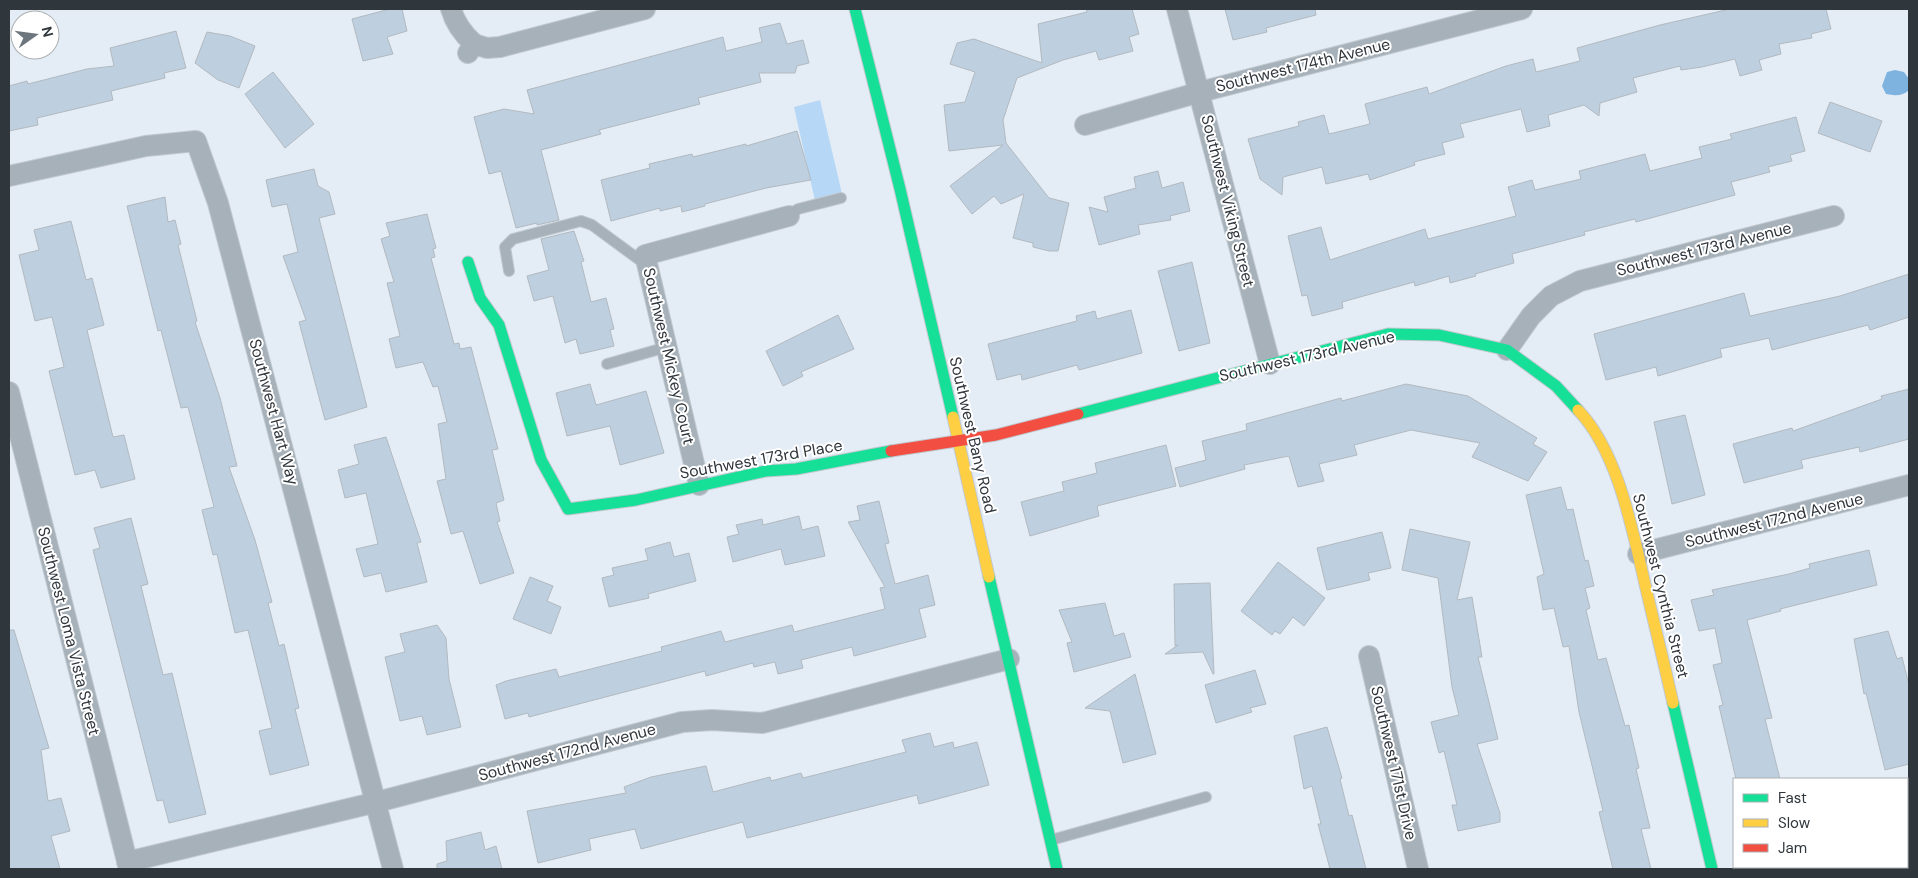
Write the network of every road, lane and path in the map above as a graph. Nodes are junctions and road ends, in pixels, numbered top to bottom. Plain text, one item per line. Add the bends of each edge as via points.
1 (452, 9) edge
2 (645, 9) edge
3 (855, 9) edge
4 (1177, 9) edge
5 (1522, 9) edge
6 (1200, 92) junction
7 (1085, 125) dead end
8 (9, 176) edge
9 (840, 198) dead end
10 (789, 216) joint
11 (1834, 216) dead end
12 (468, 262) dead end
13 (647, 266) junction
14 (509, 271) dead end
15 (667, 347) junction
16 (1507, 350) junction
17 (607, 364) dead end
18 (1270, 364) junction
19 (9, 392) edge
20 (959, 441) junction
21 (699, 485) junction
22 (1909, 485) edge
23 (1638, 554) junction
24 (1369, 656) dead end
25 (1009, 659) junction
26 (1206, 797) dead end
27 (377, 802) junction
28 (1050, 840) junction
29 (128, 866) edge
30 (393, 869) edge
31 (1057, 869) edge
32 (1418, 869) edge
33 (1712, 869) edge

1 - 2 street via 453,18 471,49 500,47
3 - 20 street, Southwest Bany Road
4 - 6 street, Southwest Viking Street
5 - 6 street, Southwest 174th Avenue
6 - 7 street, Southwest 174th Avenue
6 - 18 street, Southwest Viking Street
8 - 27 street, Southwest Hart Way via 146,146 196,141 218,203
9 - 10 lane via 798,209
10 - 13 street, Southwest Mickey Court via 645,255
11 - 16 street, Southwest 173rd Avenue via 1580,281 1551,296 1531,316
12 - 21 street, Southwest 173rd Place via 480,298 499,325 541,460 568,509 636,500
13 - 14 lane via 592,225 580,221 512,239 505,247
13 - 15 street, Southwest Mickey Court
15 - 17 lane
15 - 21 street, Southwest Mickey Court
16 - 18 street, Southwest 173rd Avenue via 1439,335 1388,334
16 - 23 street, Southwest Cynthia Street via 1556,386 1581,413 1607,452
18 - 20 street, Southwest 173rd Avenue via 996,435
19 - 29 street, Southwest Loma Vista Street
20 - 21 street, Southwest 173rd Place via 796,469 766,471
20 - 25 street, Southwest Bany Road
22 - 23 street, Southwest 172nd Avenue
23 - 33 street, Southwest Cynthia Street
24 - 32 street, Southwest 171st Drive
25 - 27 street, Southwest 172nd Avenue via 762,723 682,722
25 - 28 street, Southwest Bany Road
26 - 28 lane
27 - 29 street, Southwest 172nd Avenue
27 - 30 street, Southwest Hart Way
28 - 31 street, Southwest Bany Road

